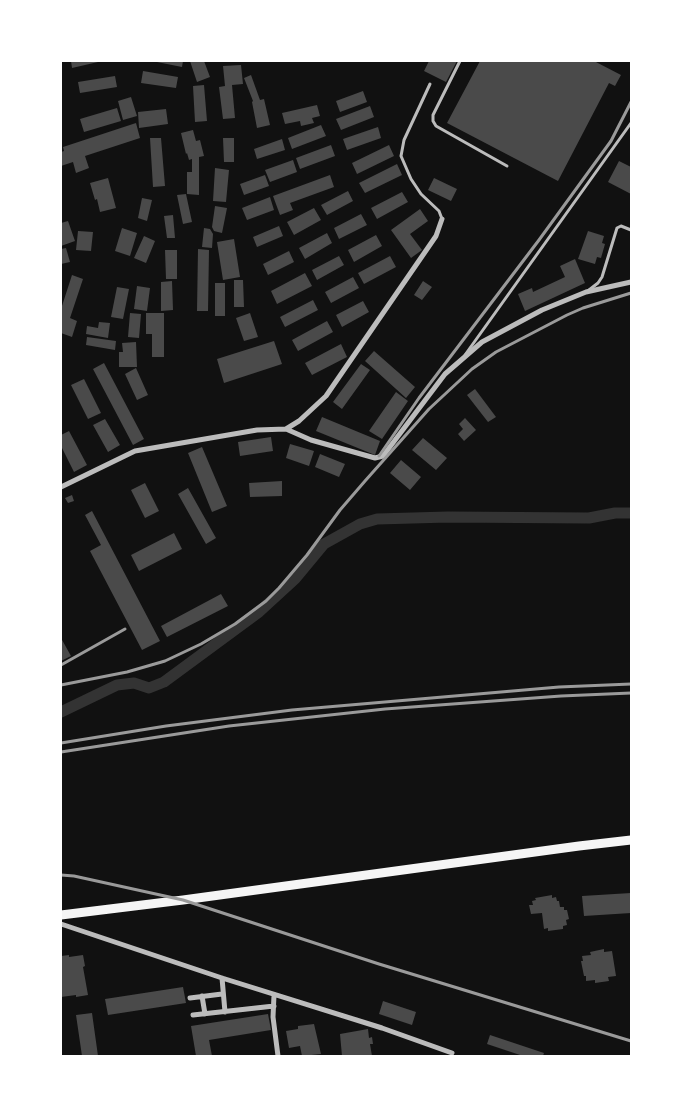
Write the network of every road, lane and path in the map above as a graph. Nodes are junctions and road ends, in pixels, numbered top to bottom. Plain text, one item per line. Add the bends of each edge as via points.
1 (460, 61) edge
2 (430, 84) dead end
3 (631, 123) edge
4 (507, 166) dead end
5 (442, 219) joint
6 (631, 230) edge
7 (631, 282) edge
8 (586, 292) junction
9 (461, 359) junction
10 (286, 429) junction
11 (61, 487) edge
12 (631, 840) edge
13 (61, 915) edge
14 (61, 924) edge
15 (222, 978) junction
16 (222, 994) junction
17 (274, 995) junction
18 (202, 996) junction
19 (190, 998) dead end
20 (274, 1006) junction
21 (225, 1012) junction
22 (205, 1014) junction
23 (193, 1015) dead end
24 (452, 1053) dead end
25 (278, 1056) edge

1 - 4 lane via 433,121 436,126
2 - 5 lane via 404,140 401,156 411,179 421,194 440,211
3 - 9 lane
5 - 10 street via 436,236 326,396
6 - 8 lane via 621,226 617,228 602,277
7 - 8 street
8 - 9 street via 542,310 482,342
9 - 10 street via 444,374 383,456 375,458 311,440
10 - 11 street via 257,430 135,451
12 - 13 main road
14 - 15 street
15 - 16 street
15 - 17 street
16 - 18 street
16 - 21 street
17 - 20 street
17 - 24 street
18 - 19 street
18 - 22 street
20 - 21 street
20 - 25 street
21 - 22 street
22 - 23 street

